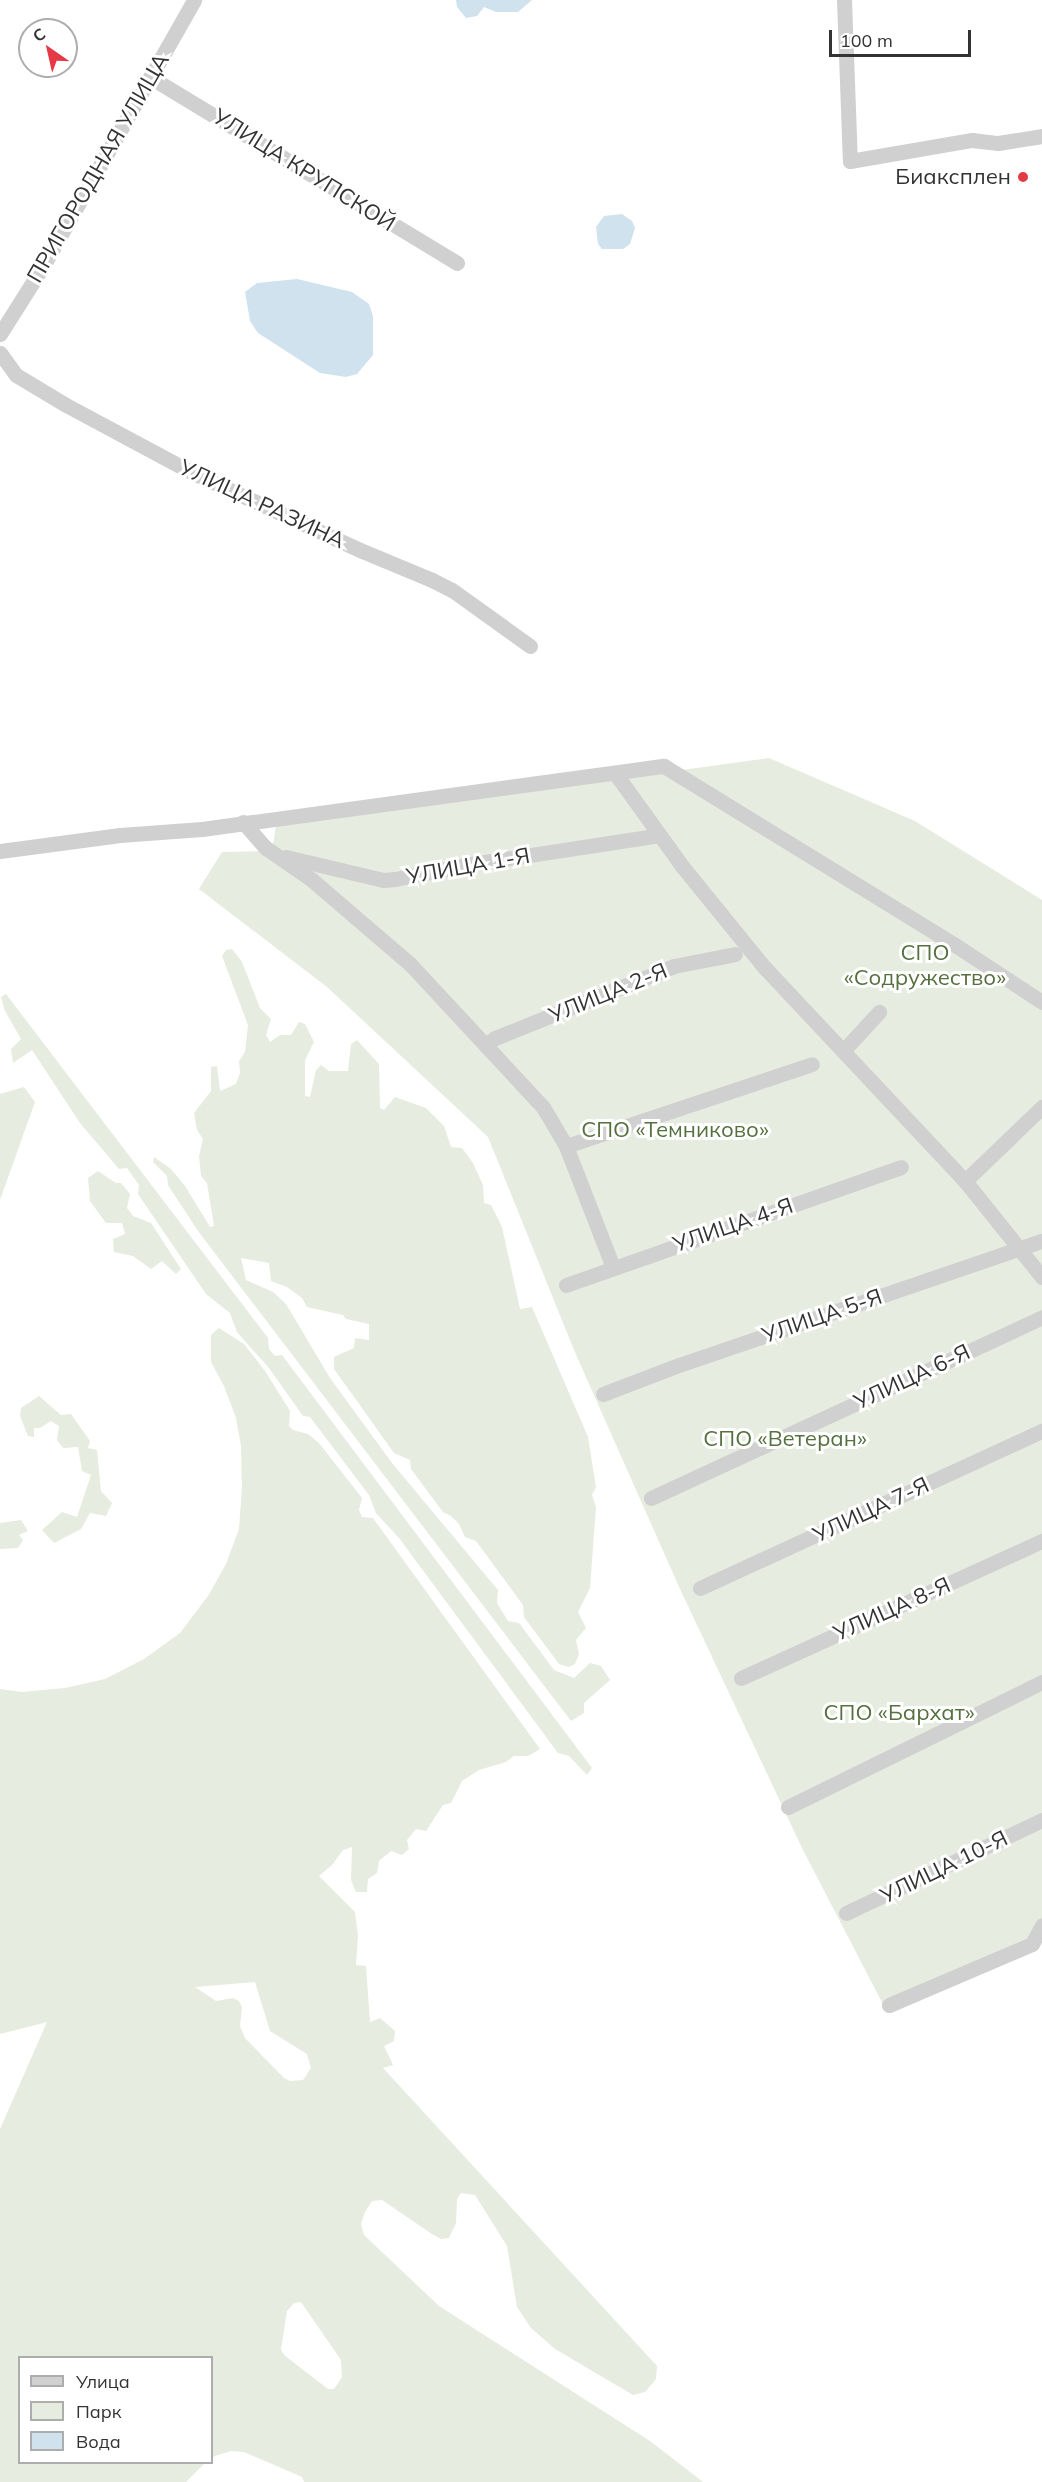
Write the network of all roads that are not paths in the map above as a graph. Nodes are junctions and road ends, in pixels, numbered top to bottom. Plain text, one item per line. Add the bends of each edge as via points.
1 (194, 0) edge
2 (844, 0) edge
3 (150, 77) junction
4 (1042, 136) edge
5 (458, 263) dead end
6 (0, 334) edge
7 (0, 353) edge
8 (531, 646) dead end
9 (615, 773) junction
10 (243, 822) junction
11 (660, 836) junction
12 (0, 851) edge
13 (277, 855) junction
14 (735, 954) dead end
15 (1042, 1002) edge
16 (879, 1012) dead end
17 (485, 1045) junction
18 (844, 1050) junction
19 (812, 1064) dead end
20 (1042, 1107) edge
21 (566, 1146) junction
22 (901, 1167) dead end
23 (965, 1181) junction
24 (1042, 1241) edge
25 (1020, 1250) junction
26 (613, 1267) junction
27 (1042, 1277) edge
28 (566, 1285) dead end
29 (1042, 1317) edge
30 (603, 1394) dead end
31 (1042, 1431) edge
32 (651, 1498) dead end
33 (1042, 1541) edge
34 (700, 1588) dead end
35 (741, 1677) dead end
36 (1042, 1682) edge
37 (788, 1807) dead end
38 (1042, 1820) edge
39 (846, 1913) dead end
40 (1042, 1925) edge
41 (890, 2005) dead end

1 - 3 street, ПРИГОРОДНАЯ УЛИЦА
2 - 4 street via 850,161 972,140 998,143
3 - 5 street, УЛИЦА КРУПСКОЙ
3 - 6 street, ПРИГОРОДНАЯ УЛИЦА
7 - 8 street, УЛИЦА РАЗИНА via 16,375 66,405 189,471 432,580
9 - 10 street
9 - 11 street
9 - 15 street via 664,766
10 - 12 street
10 - 13 street
11 - 13 street, УЛИЦА 1-Я via 383,880
11 - 18 street via 765,968
13 - 17 street via 410,964
14 - 17 street, УЛИЦА 2-Я via 674,966
16 - 18 street
17 - 21 street via 543,1107
18 - 23 street
19 - 21 street
20 - 23 street
21 - 26 street
22 - 26 street, УЛИЦА 4-Я
23 - 25 street
24 - 25 street, УЛИЦА 5-Я
25 - 27 street
25 - 30 street, УЛИЦА 5-Я
26 - 28 street, УЛИЦА 4-Я
29 - 32 street, УЛИЦА 6-Я
31 - 34 street, УЛИЦА 7-Я
33 - 35 street, УЛИЦА 8-Я
36 - 37 street
38 - 39 street, УЛИЦА 10-Я
40 - 41 street via 1032,1944

